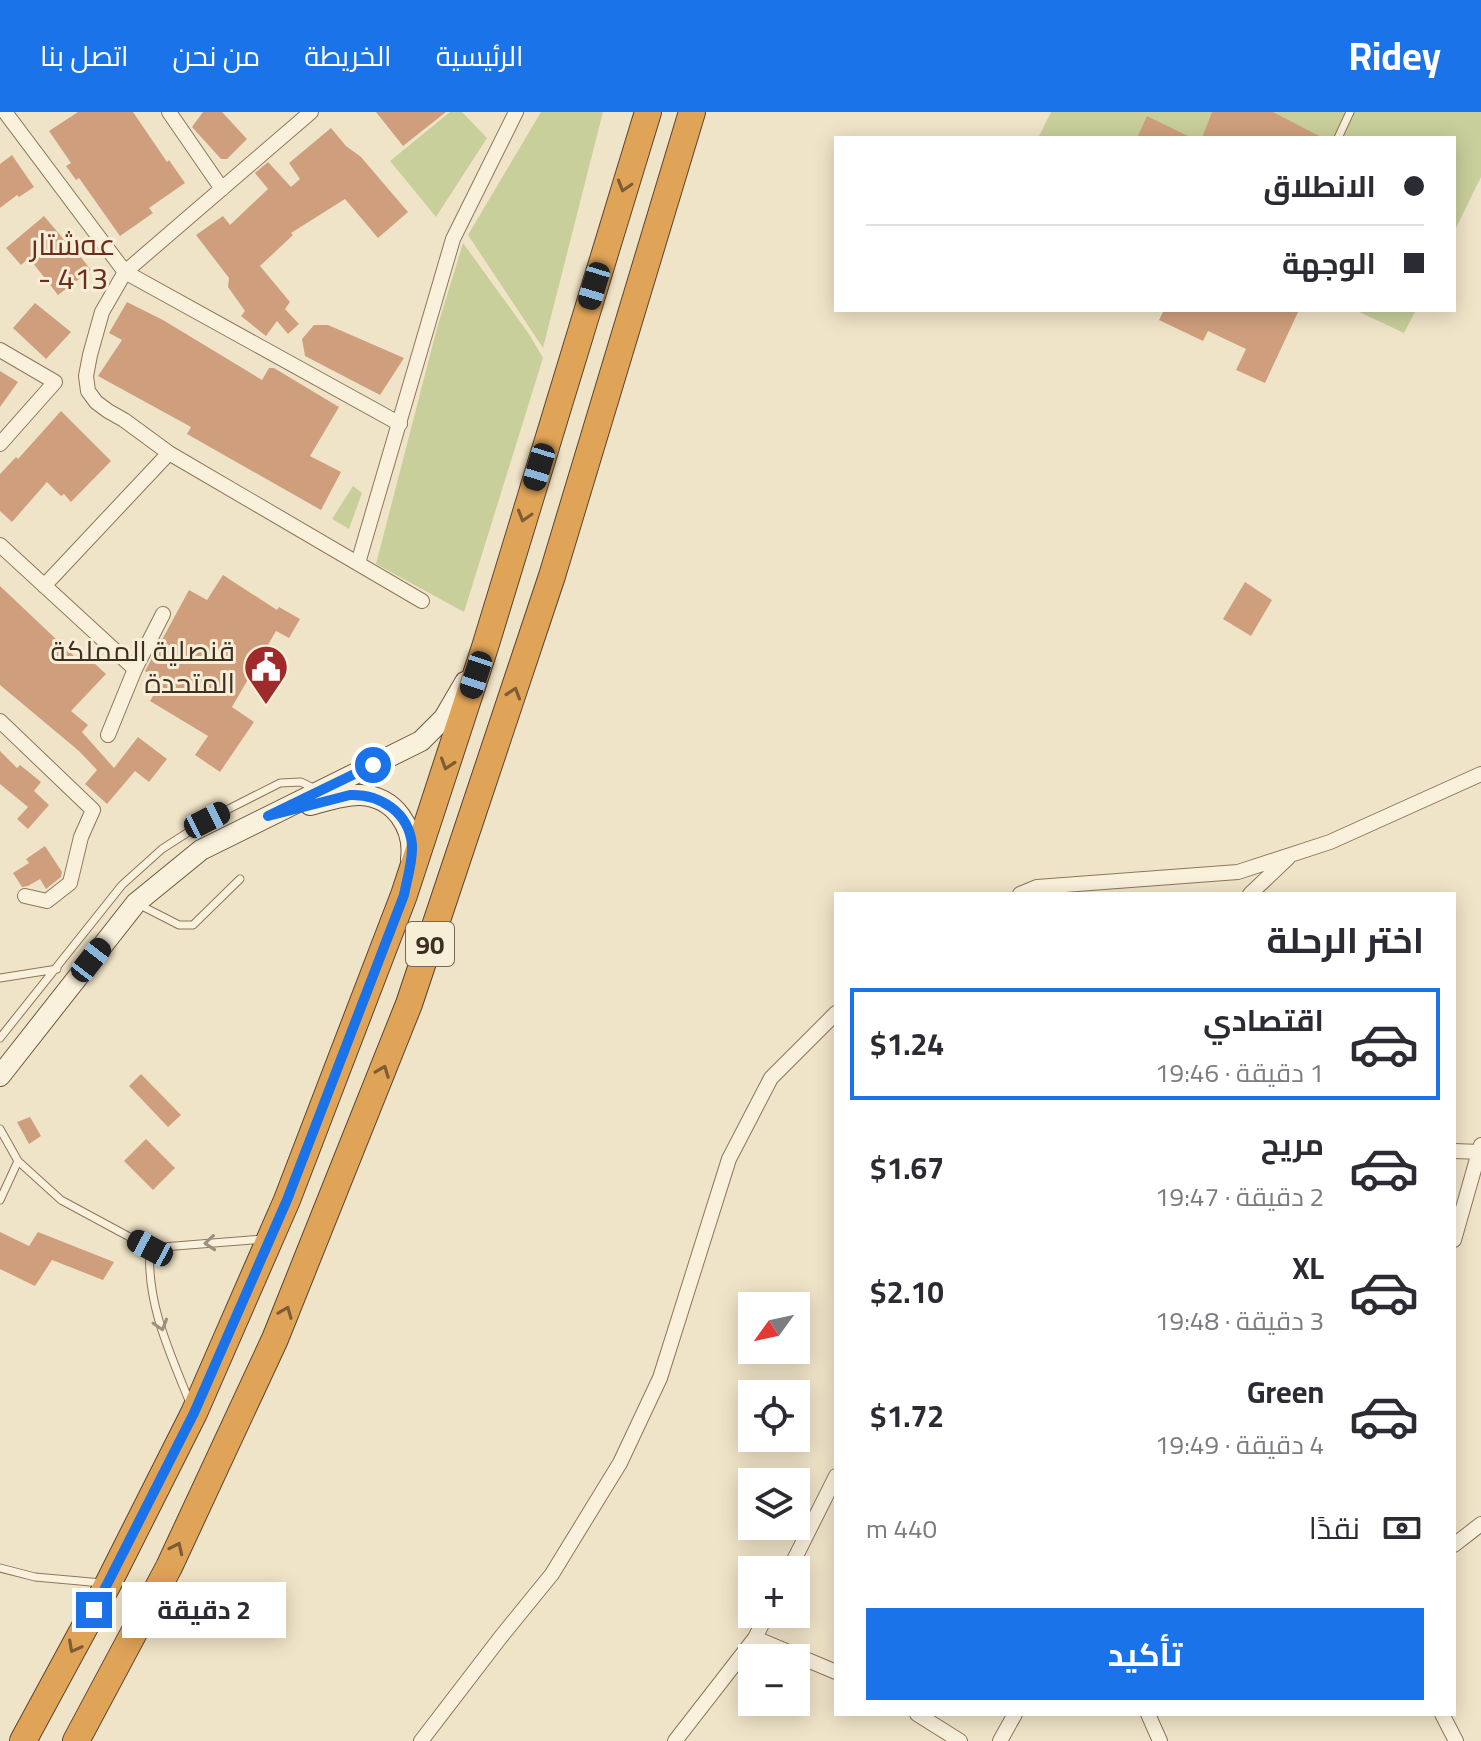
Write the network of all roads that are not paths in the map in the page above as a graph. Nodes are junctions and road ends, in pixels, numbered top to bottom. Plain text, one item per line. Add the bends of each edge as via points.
1 (5, 112) edge
2 (169, 112) edge
3 (311, 112) edge
4 (516, 112) edge
5 (648, 112) edge
6 (692, 112) edge
7 (1350, 112) edge
8 (1339, 136) edge
9 (222, 189) junction
10 (125, 272) junction
11 (0, 350) edge
12 (400, 424) junction
13 (0, 444) edge
14 (169, 453) junction
15 (0, 545) edge
16 (358, 563) junction
17 (44, 586) junction
18 (422, 601) dead end
19 (163, 614) dead end
20 (485, 647) junction
21 (135, 669) junction
22 (0, 721) edge
23 (108, 735) dead end
24 (1481, 774) edge
25 (319, 791) junction
26 (268, 816) junction
27 (1291, 855) junction
28 (240, 879) dead end
29 (1025, 892) edge
30 (1252, 892) edge
31 (404, 895) junction
32 (25, 896) dead end
33 (136, 903) junction
34 (57, 969) junction
35 (0, 978) edge
36 (834, 1015) edge
37 (0, 1038) edge
38 (0, 1076) edge
39 (0, 1129) edge
40 (1480, 1150) edge
41 (1456, 1151) edge
42 (18, 1161) junction
43 (0, 1200) edge
44 (1456, 1233) edge
45 (270, 1238) junction
46 (150, 1248) junction
47 (194, 1413) junction
48 (834, 1480) edge
49 (1481, 1524) edge
50 (1456, 1543) edge
51 (796, 1556) edge
52 (0, 1568) edge
53 (108, 1584) junction
54 (760, 1628) edge
55 (755, 1638) junction
56 (834, 1671) edge
57 (920, 1716) edge
58 (1014, 1716) edge
59 (1149, 1716) edge
60 (1443, 1716) edge
61 (23, 1741) edge
62 (76, 1741) edge
63 (421, 1741) edge
64 (675, 1741) edge
65 (960, 1741) edge
66 (1000, 1741) edge
67 (1160, 1741) edge
68 (1456, 1741) edge

1 - 10 street
2 - 9 street
3 - 9 street
4 - 12 street via 453,239
5 -> 20 highway, 90
62 -> 6 highway, 90 via 169,1567 275,1339 409,1004 547,591
7 - 8 lane
9 - 10 street
10 - 12 street
10 - 14 street via 102,312 88,365 88,391
11 - 13 street via 55,382
12 - 16 street
14 - 16 street
14 - 17 street
15 - 17 street
16 - 18 street
17 - 21 street
19 - 21 street
20 - 25 street via 449,712 428,736
20 -> 31 highway, 90
21 - 23 street
22 - 32 street via 93,810 70,883 47,901
24 - 27 street
25 - 26 street
25 - 34 lane via 301,782 280,783 184,833 122,885
26 - 31 street via 350,795 383,801 398,813 411,836
26 - 33 street via 201,850
27 - 29 street via 1238,872
27 - 30 street
28 - 33 lane via 193,925 179,925
31 - 45 highway, 90
33 - 38 street
34 - 35 lane
34 - 37 lane
36 - 63 street via 771,1078 729,1159 660,1378 620,1463 552,1574
39 - 42 lane
40 - 41 street
40 - 44 street
42 - 43 lane
42 - 46 lane via 61,1200
45 -> 46 lane
45 - 47 highway, 90
46 -> 47 lane via 148,1274 159,1323
47 - 53 highway, 90
48 - 51 street
49 - 50 street
52 - 53 lane
53 -> 61 highway, 90
54 - 55 street
55 - 56 street
55 - 64 street
57 - 65 street
58 - 66 street
59 - 67 street
60 - 68 street

